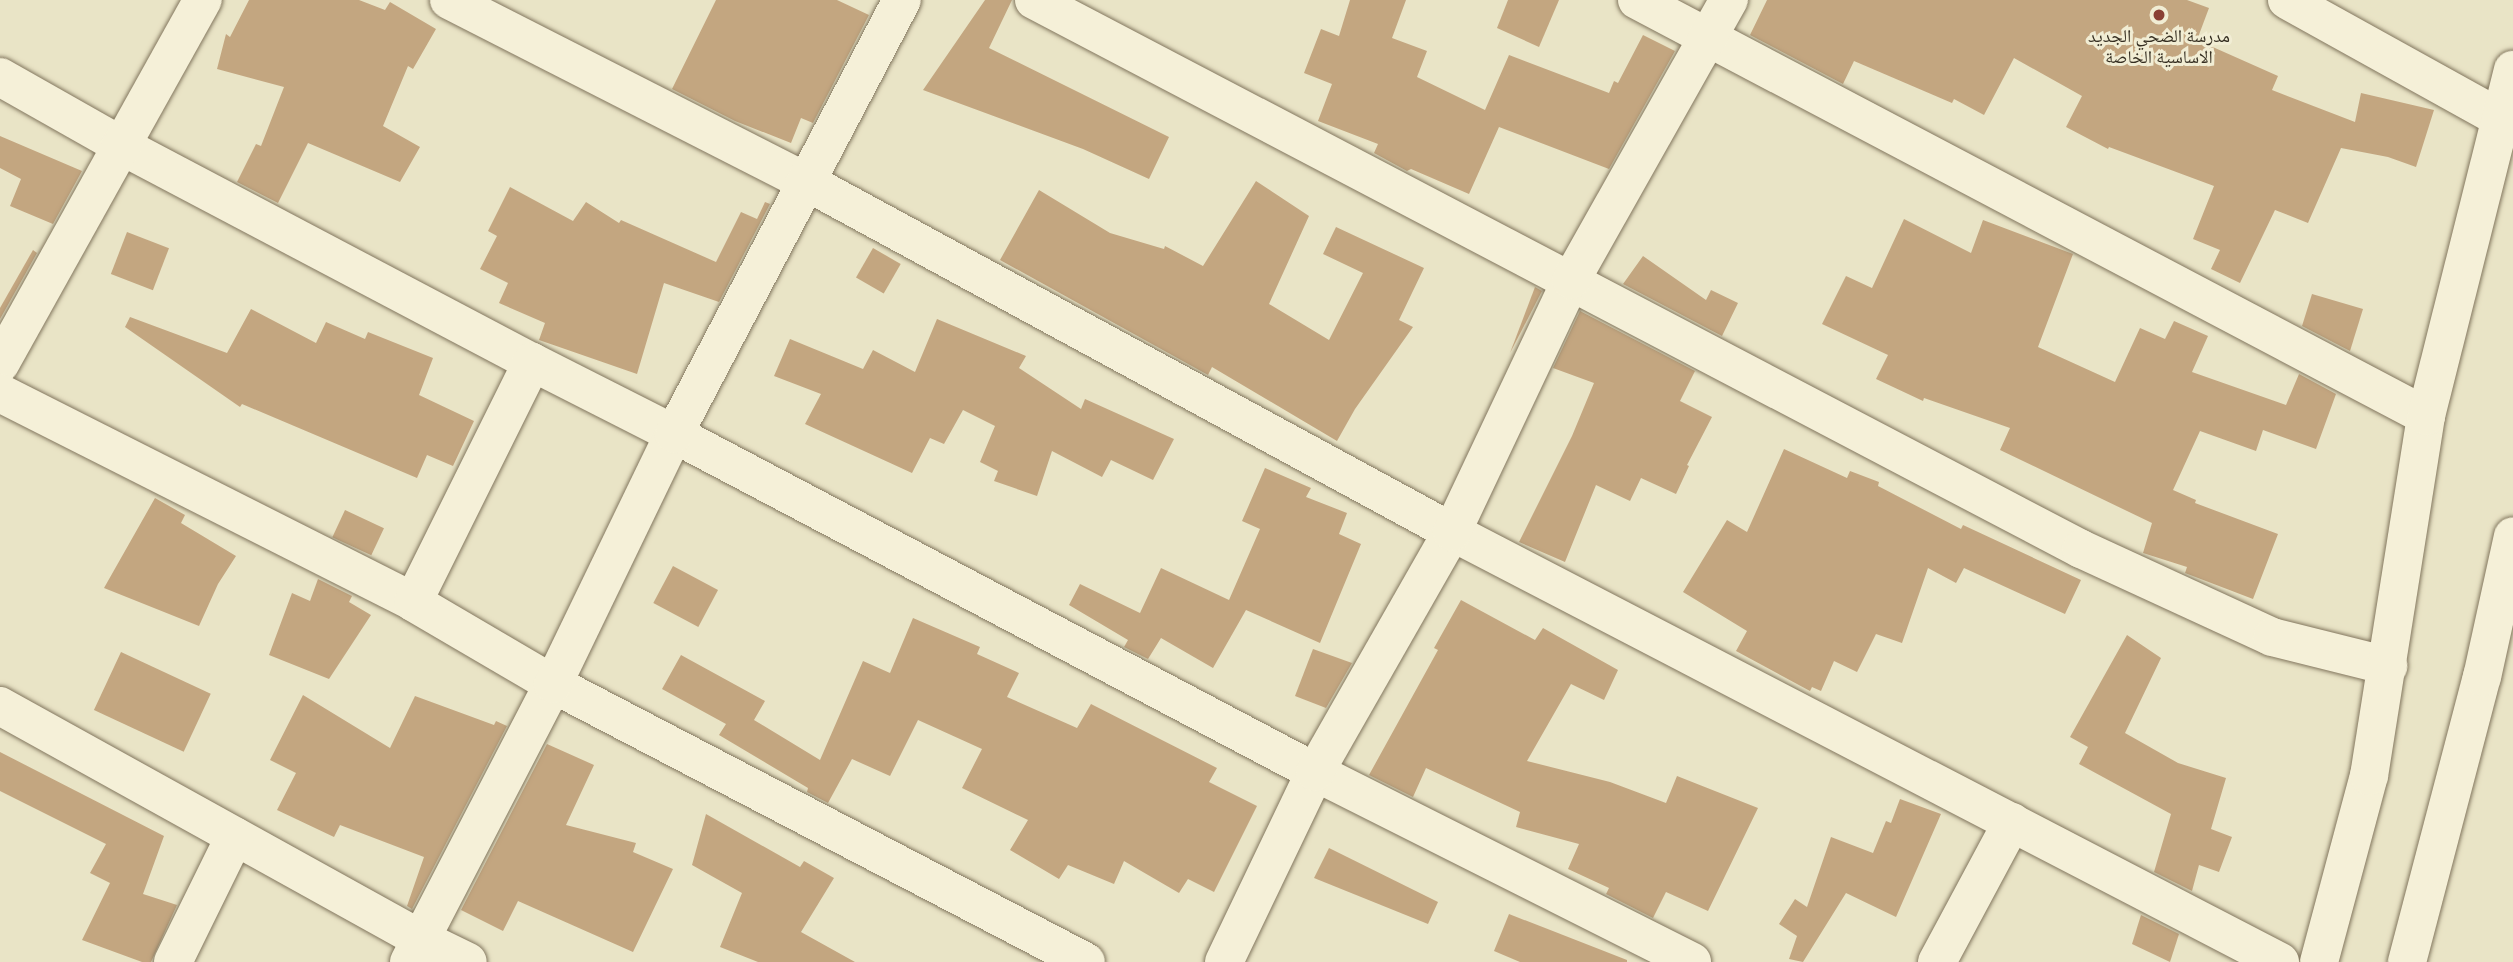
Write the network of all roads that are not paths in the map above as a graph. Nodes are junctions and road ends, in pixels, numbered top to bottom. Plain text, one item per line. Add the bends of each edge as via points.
1 (203, 0) edge
2 (449, 0) edge
3 (902, 0) edge
4 (1034, 0) edge
5 (1637, 0) edge
6 (1729, 0) edge
7 (2287, 0) edge
8 (1709, 39) junction
9 (2513, 70) edge
10 (0, 77) edge
11 (2500, 118) junction
12 (120, 145) junction
13 (805, 181) junction
14 (1571, 280) junction
15 (532, 362) junction
16 (0, 364) edge
17 (0, 393) edge
18 (2426, 416) junction
19 (674, 433) junction
20 (1452, 532) junction
21 (2513, 536) edge
22 (413, 602) junction
23 (2388, 666) junction
24 (2498, 680) edge
25 (553, 684) junction
26 (0, 706) edge
27 (1315, 772) junction
28 (2012, 822) junction
29 (235, 836) junction
30 (415, 951) edge
31 (173, 962) edge
32 (468, 962) edge
33 (1086, 962) edge
34 (1224, 962) edge
35 (1692, 962) edge
36 (1937, 962) edge
37 (2280, 962) edge
38 (2319, 962) edge
39 (2407, 962) edge

1 - 12 street
2 - 13 street
3 - 13 street
4 - 14 street
5 - 8 street
6 - 8 street
7 - 11 street
8 - 14 street
8 - 18 street
9 - 11 street
10 - 12 street
11 - 18 street
12 - 15 street
12 - 16 street
13 - 19 street
13 - 20 street
14 - 20 street
14 - 23 street via 2081,549 2272,637
15 - 19 street
15 - 22 street
17 - 22 street
18 - 23 street
19 - 25 street
19 - 27 street
20 - 27 street
20 - 28 street
21 - 24 street
22 - 25 street
23 - 38 street via 2369,776
24 - 39 street
25 - 30 street
25 - 33 street
26 - 29 street
27 - 34 street
27 - 35 street
28 - 36 street
28 - 37 street
29 - 30 street
29 - 31 street
30 - 32 street

